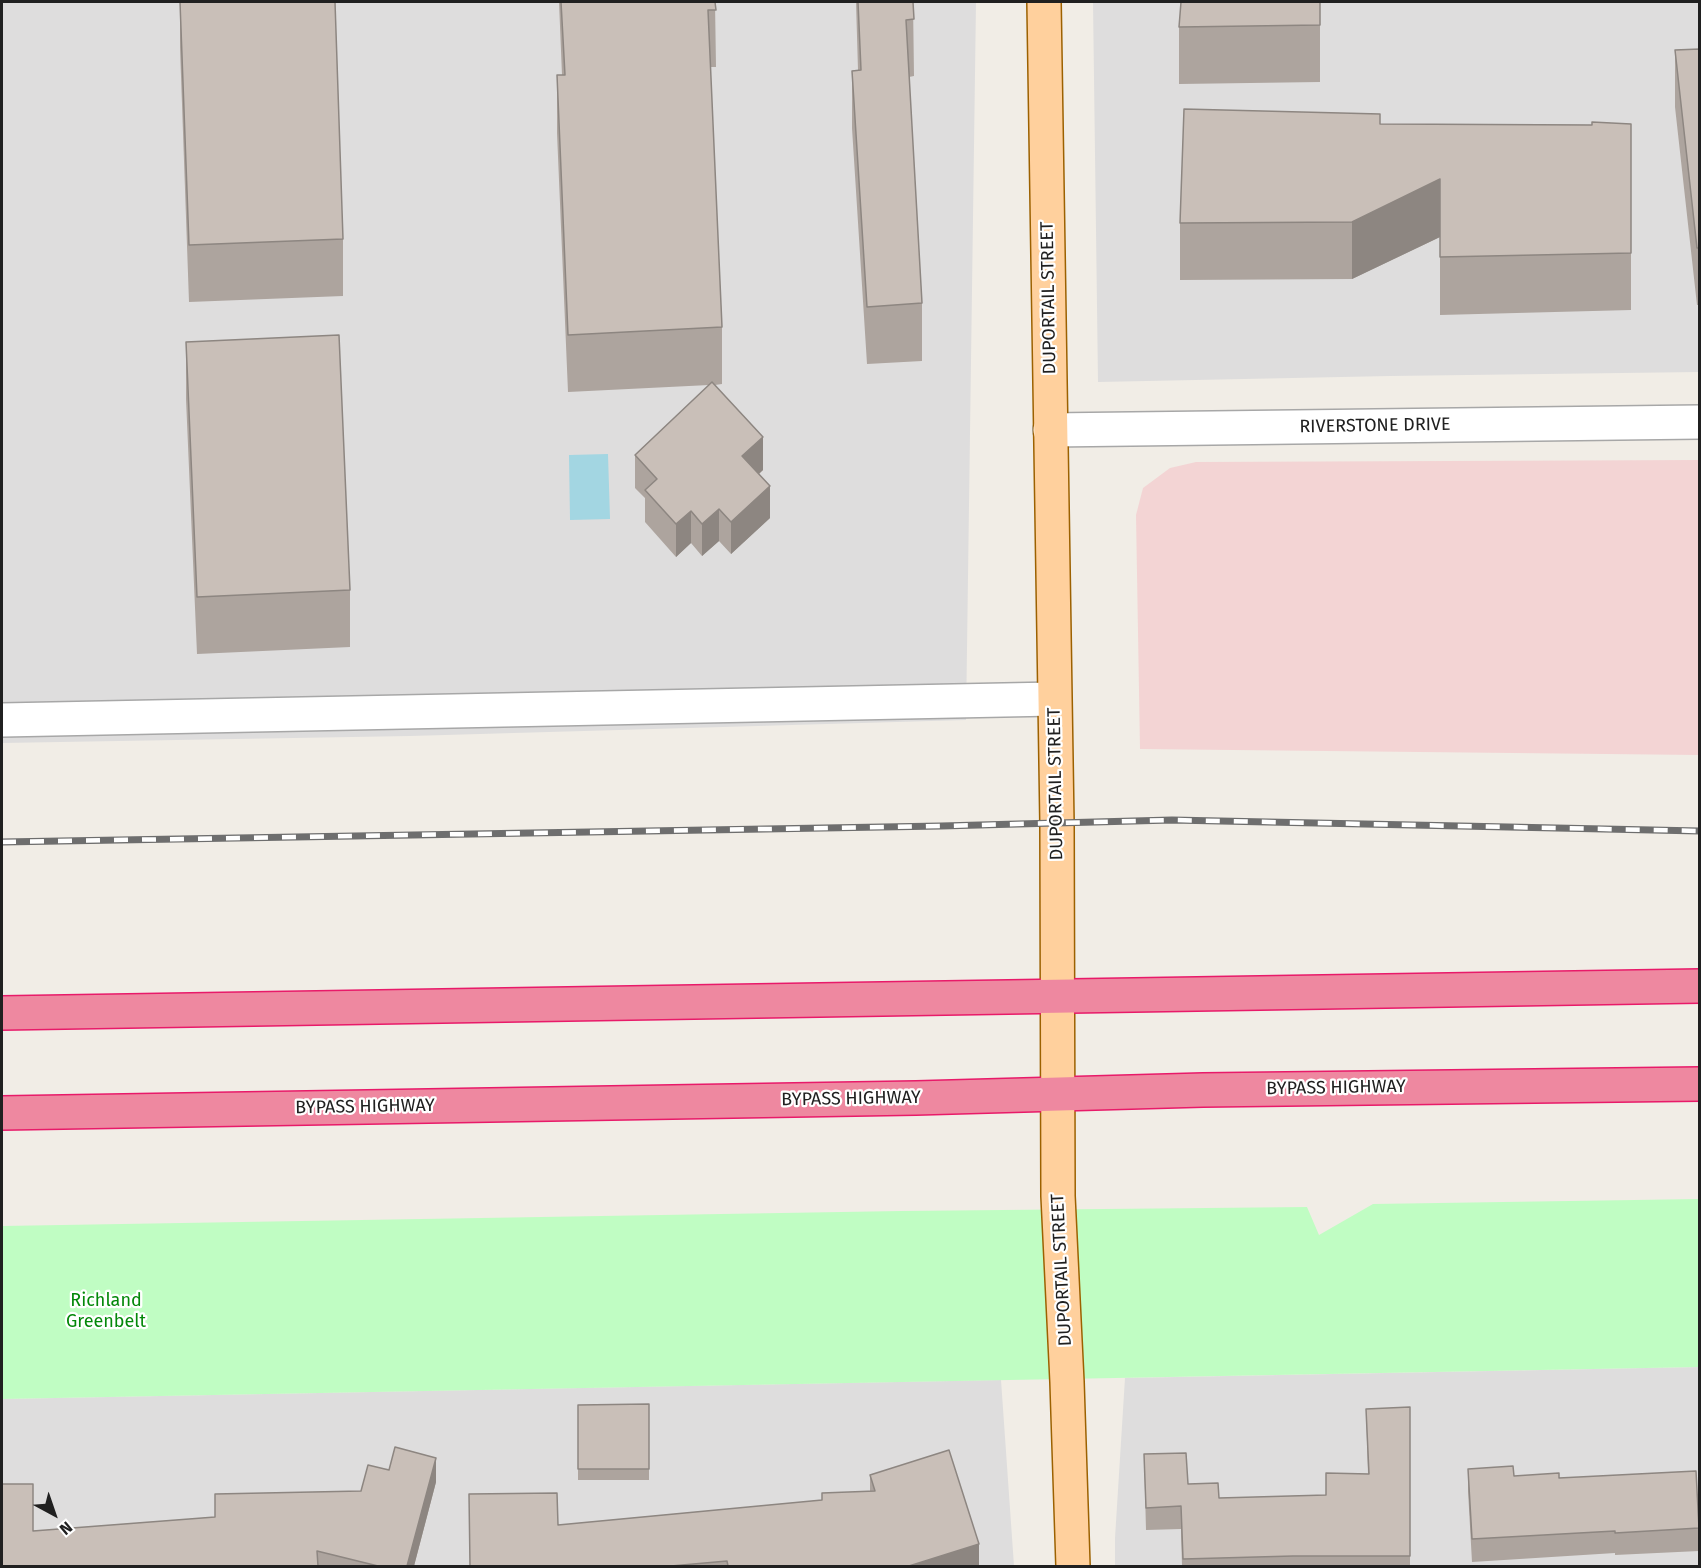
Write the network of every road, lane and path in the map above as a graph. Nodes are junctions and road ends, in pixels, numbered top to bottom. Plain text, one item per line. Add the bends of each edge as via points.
1 (1044, 2) edge
2 (1700, 422) edge
3 (1050, 430) junction
4 (1054, 699) junction
5 (2, 720) edge
6 (1700, 986) edge
7 (1059, 995) junction
8 (2, 1014) edge
9 (1700, 1084) edge
10 (1059, 1093) junction
11 (2, 1113) edge
12 (1073, 1566) edge

1 - 3 main road, DUPORTAIL STREET
2 - 3 street, RIVERSTONE DRIVE
3 - 4 main road, DUPORTAIL STREET
4 - 5 street
4 - 7 main road, DUPORTAIL STREET
6 - 7 highway
7 - 8 highway
7 - 10 main road, DUPORTAIL STREET
9 - 10 highway, BYPASS HIGHWAY
10 - 11 highway, BYPASS HIGHWAY
10 - 12 main road, DUPORTAIL STREET via 1058,1196

